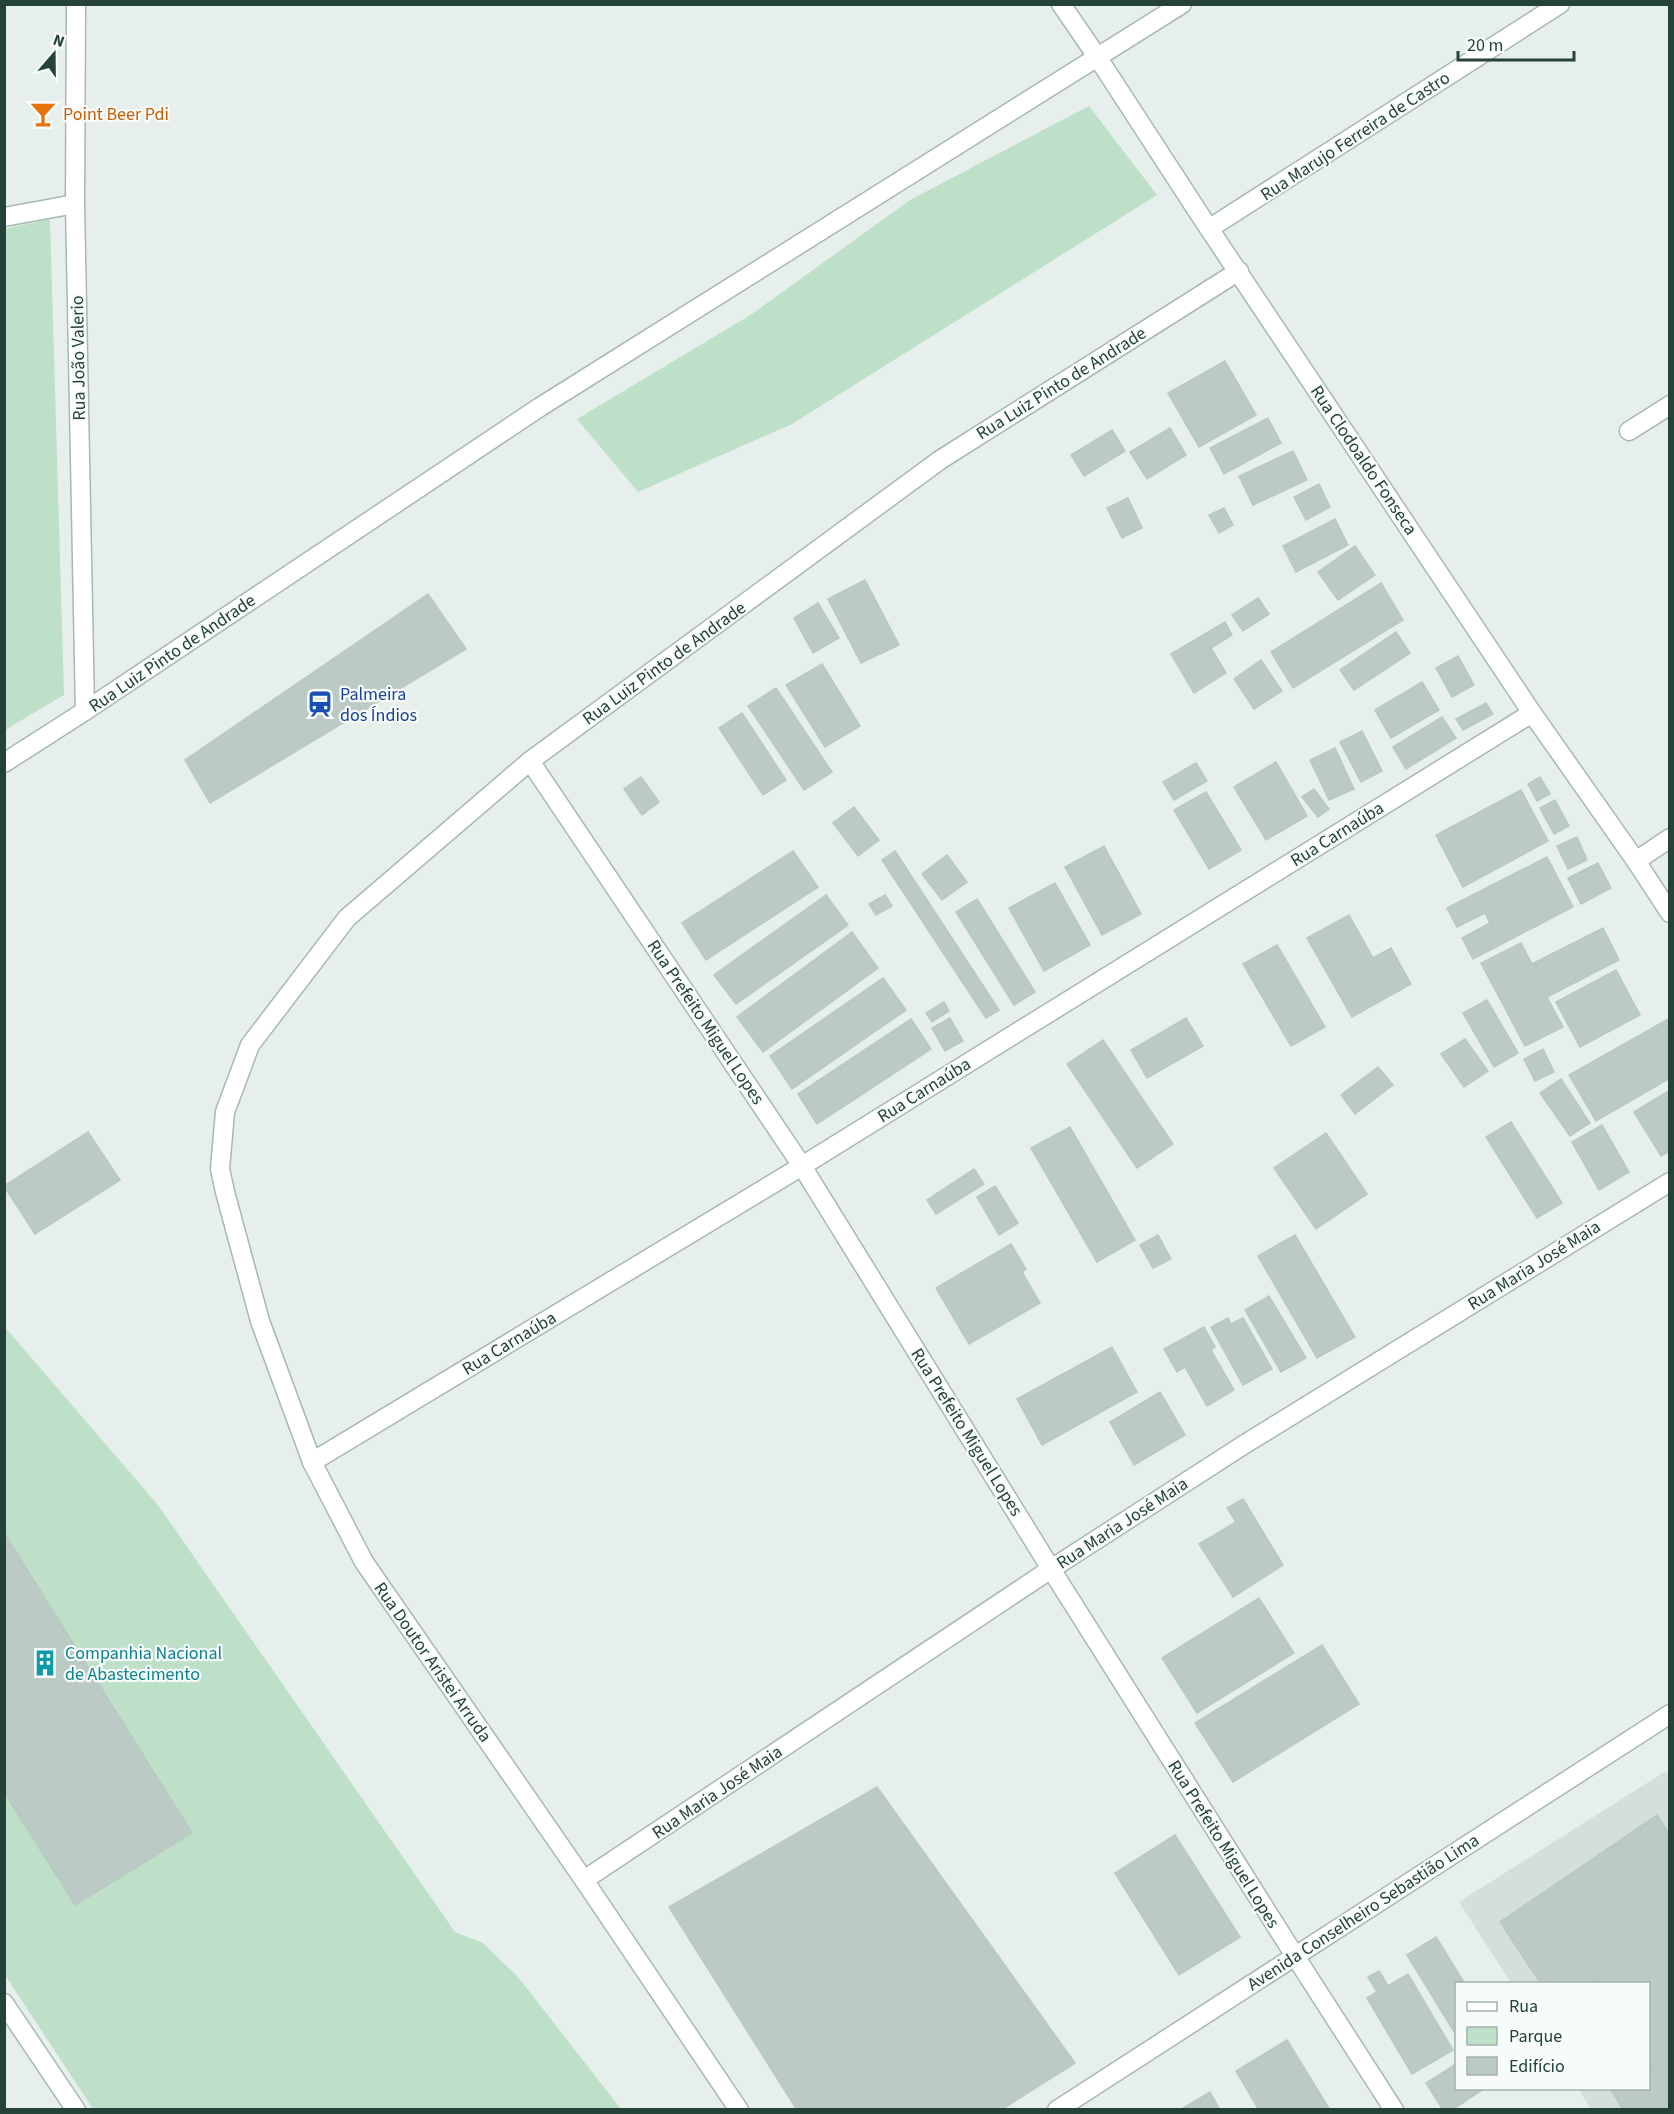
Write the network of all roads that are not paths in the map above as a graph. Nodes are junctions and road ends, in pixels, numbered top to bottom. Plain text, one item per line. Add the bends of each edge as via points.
1 (76, 4) edge
2 (1061, 4) edge
3 (1182, 4) edge
4 (1560, 4) edge
5 (1098, 58) junction
6 (75, 204) junction
7 (4, 217) edge
8 (1210, 228) junction
9 (1239, 271) junction
10 (1670, 405) edge
11 (1629, 431) dead end
12 (85, 711) junction
13 (1532, 713) junction
14 (530, 761) junction
15 (4, 763) edge
16 (1670, 838) edge
17 (1636, 861) junction
18 (1670, 913) edge
19 (802, 1166) junction
20 (220, 1169) joint
21 (1670, 1182) edge
22 (312, 1462) junction
23 (1051, 1569) junction
24 (1670, 1714) edge
25 (584, 1880) junction
26 (1295, 1956) junction
27 (4, 2003) edge
28 (75, 2109) edge
29 (739, 2109) edge
30 (1057, 2109) edge
31 (1394, 2109) edge

1 - 6 street, Rua João Valerio
2 - 5 street, Rua Clodoaldo Fonseca
3 - 5 street
4 - 8 street, Rua Marujo Ferreira de Castro
5 - 8 street, Rua Clodoaldo Fonseca
5 - 12 street, Rua Luiz Pinto de Andrade via 540,407
6 - 7 street
6 - 12 street, Rua João Valerio
8 - 9 street, Rua Clodoaldo Fonseca
9 - 13 street, Rua Clodoaldo Fonseca
9 - 14 street, Rua Luiz Pinto de Andrade via 940,460
10 - 11 street
12 - 15 street, Rua Luiz Pinto de Andrade
13 - 17 street, Rua Clodoaldo Fonseca
13 - 19 street, Rua Carnaúba
14 - 19 street, Rua Prefeito Miguel Lopes
14 - 20 street, Rua Luiz Pinto de Andrade via 347,918 250,1045 225,1112
16 - 17 street
17 - 18 street, Rua Clodoaldo Fonseca
19 - 22 street, Rua Carnaúba
19 - 23 street, Rua Prefeito Miguel Lopes
20 - 22 street, Rua Doutor Aristei Arruda via 260,1321
21 - 23 street, Rua Maria José Maia via 1245,1443
22 - 25 street, Rua Doutor Aristei Arruda via 364,1562
23 - 25 street, Rua Maria José Maia
23 - 26 street, Rua Prefeito Miguel Lopes
24 - 26 street, Avenida Conselheiro Sebastião Lima
25 - 29 street, Rua Doutor Aristei Arruda
26 - 30 street, Avenida Conselheiro Sebastião Lima
26 - 31 street, Rua Prefeito Miguel Lopes
27 - 28 street

